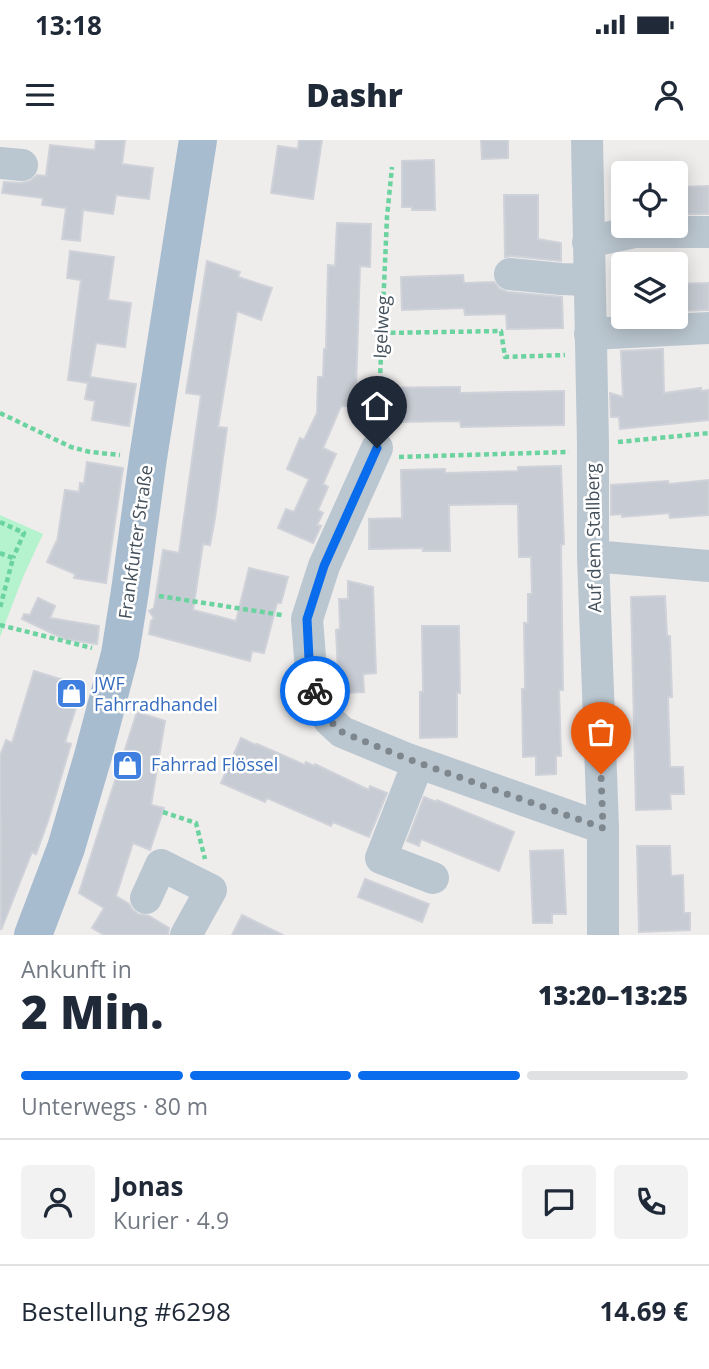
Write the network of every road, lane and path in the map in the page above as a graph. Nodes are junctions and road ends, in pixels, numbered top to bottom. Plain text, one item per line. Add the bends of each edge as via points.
1 (198, 140) edge
2 (587, 140) edge
3 (392, 167) dead end
4 (709, 232) edge
5 (588, 242) junction
6 (510, 274) dead end
7 (589, 280) junction
8 (709, 328) edge
9 (382, 333) junction
10 (591, 344) junction
11 (0, 413) edge
12 (709, 433) edge
13 (377, 448) junction
14 (593, 448) junction
15 (148, 458) junction
16 (0, 522) edge
17 (0, 553) edge
18 (593, 556) junction
19 (13, 558) junction
20 (709, 566) edge
21 (2, 591) edge
22 (130, 591) junction
23 (0, 608) edge
24 (307, 619) junction
25 (0, 624) edge
26 (120, 654) junction
27 (418, 763) junction
28 (163, 812) dead end
29 (603, 828) junction
30 (433, 878) dead end
31 (211, 890) junction
32 (146, 898) dead end
33 (33, 935) edge
34 (186, 935) edge
35 (603, 935) edge

1 - 15 main road, Frankfurter Straße
2 - 5 street, Auf dem Stallberg
3 - 9 path, Igelweg
4 - 5 street via 634,232
5 - 7 street, Auf dem Stallberg
6 - 7 street
7 - 10 street, Auf dem Stallberg
8 - 10 street
9 - 10 path via 501,331 505,357
9 - 13 path, Igelweg
10 - 14 street, Auf dem Stallberg
11 - 15 path via 71,447
12 - 14 path
13 - 14 path via 396,457
13 - 24 street via 324,566
14 - 18 street, Auf dem Stallberg
15 - 22 main road, Frankfurter Straße
16 - 19 path via 24,533
17 - 19 path
18 - 20 street
18 - 29 street, Auf dem Stallberg
19 - 21 path
21 - 23 path
22 - 24 path
22 - 26 main road, Frankfurter Straße
24 - 27 street via 312,683 329,720 342,732
25 - 26 path
26 - 33 main road, Frankfurter Straße via 66,848
27 - 29 street
27 - 30 street via 381,858
28 - 31 path via 196,822
29 - 35 street, Auf dem Stallberg
31 - 32 street via 161,865
31 - 34 street

